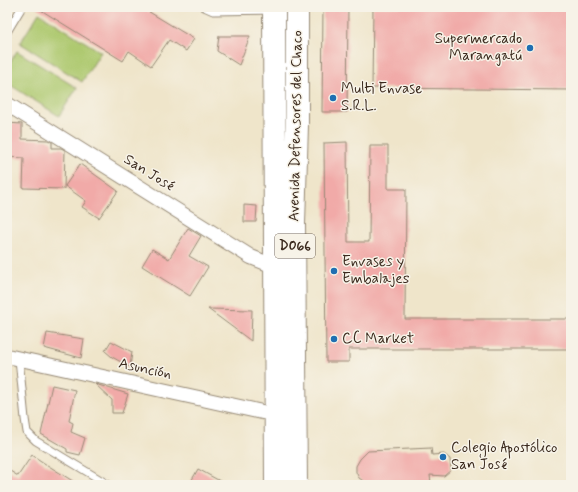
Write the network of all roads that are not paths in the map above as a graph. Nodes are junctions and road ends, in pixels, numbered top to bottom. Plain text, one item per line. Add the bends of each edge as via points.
1 (22, 7) edge
2 (204, 7) edge
3 (297, 7) edge
4 (277, 8) edge
5 (7, 32) edge
6 (7, 104) edge
7 (276, 268) junction
8 (13, 358) edge
9 (276, 415) junction
10 (109, 485) edge
11 (276, 485) edge
12 (296, 485) edge

1 - 5 lane
2 - 4 lane via 212,11
3 - 12 highway, Avenida Defensores del Chaco / D066 via 294,224
4 - 7 highway, Avenida Defensores del Chaco / D066
6 - 7 street, San José via 250,257
7 - 9 highway, Avenida Defensores del Chaco / D066
8 - 9 street, Asunción
8 - 10 lane via 27,432 36,441
9 - 11 highway, Avenida Defensores del Chaco / D066

